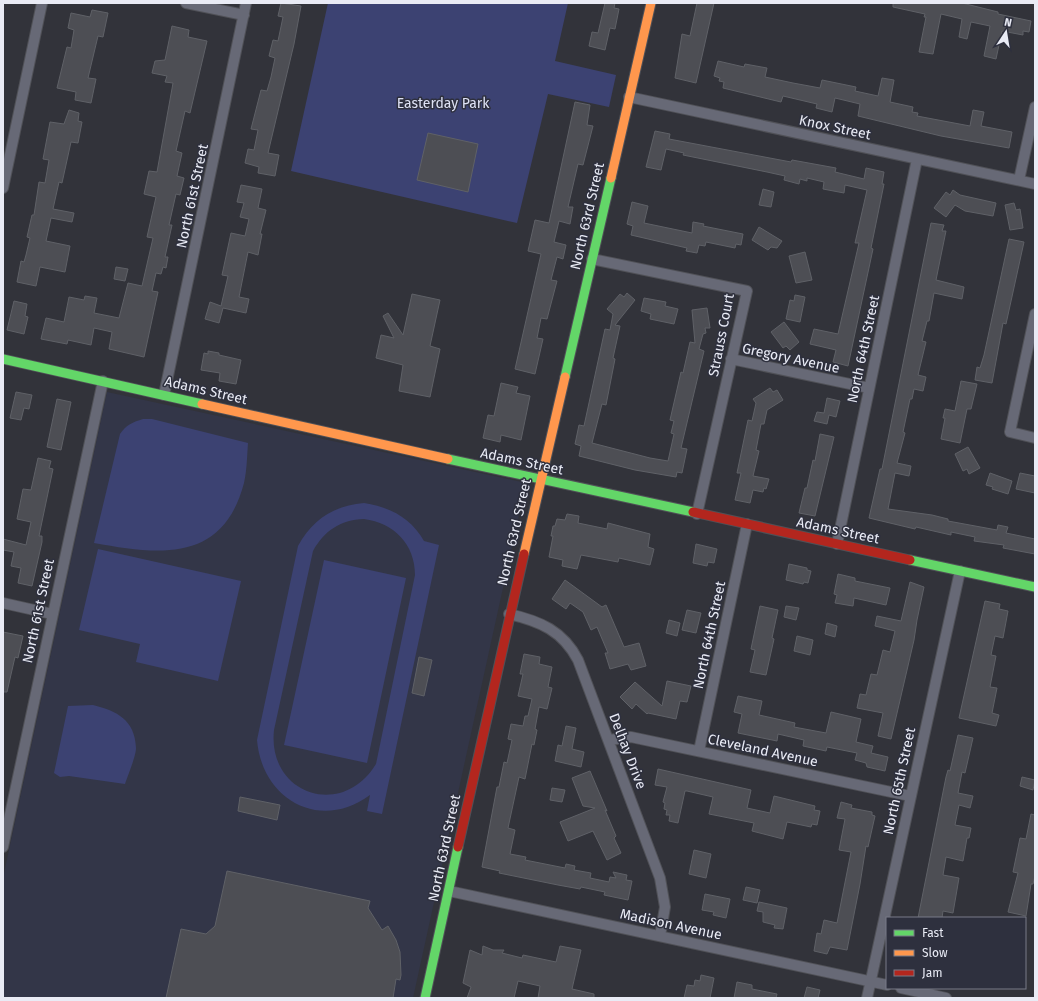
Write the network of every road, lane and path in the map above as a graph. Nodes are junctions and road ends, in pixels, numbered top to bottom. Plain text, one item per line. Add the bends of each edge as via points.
1 (42, 3) edge
2 (186, 3) edge
3 (246, 3) edge
4 (651, 3) edge
5 (244, 15) junction
6 (628, 97) junction
7 (1035, 107) edge
8 (6, 157) edge
9 (917, 159) junction
10 (1019, 180) junction
11 (1035, 184) edge
12 (3, 188) edge
13 (592, 259) junction
14 (1035, 314) edge
15 (3, 359) edge
16 (731, 359) junction
17 (103, 382) junction
18 (869, 388) junction
19 (164, 395) junction
20 (1035, 438) edge
21 (540, 479) junction
22 (697, 514) junction
23 (747, 524) junction
24 (837, 544) junction
25 (960, 571) junction
26 (1035, 587) edge
27 (3, 604) edge
28 (52, 614) junction
29 (509, 614) junction
30 (609, 740) junction
31 (699, 751) junction
32 (910, 796) junction
33 (3, 797) edge
34 (13, 799) junction
35 (3, 847) edge
36 (449, 891) junction
37 (660, 936) junction
38 (871, 981) junction
39 (886, 985) edge
40 (906, 989) edge
41 (425, 998) edge
42 (867, 998) edge
43 (946, 998) edge

1 - 8 street
2 - 5 street
3 - 5 street, North 61st Street
4 - 6 main road, North 63rd Street
5 - 19 street, North 61st Street
6 - 9 street, Knox Street
6 - 13 main road, North 63rd Street
7 - 10 street
8 - 12 street
9 - 10 street, Knox Street
9 - 18 street, North 64th Street
10 - 11 street, Knox Street
13 - 16 street, Strauss Court via 747,291
13 - 21 main road, North 63rd Street
14 - 20 street via 1010,432
15 - 17 main road, Adams Street
16 - 18 street, Gregory Avenue
16 - 22 street, Strauss Court
17 - 19 main road, Adams Street
17 - 28 street, North 61st Street
18 - 24 street, North 64th Street
19 - 21 main road, Adams Street
21 - 22 main road, Adams Street
21 - 29 main road, North 63rd Street
22 - 23 main road, Adams Street
23 - 24 main road, Adams Street
23 - 31 street, North 64th Street
24 - 25 main road, Adams Street
25 - 26 main road, Adams Street
25 - 32 street, North 65th Street
27 - 28 street
28 - 34 street, North 61st Street
29 - 30 street, Delhay Drive via 543,624 560,635 570,646 580,664
29 - 36 main road, North 63rd Street
30 - 31 street, Cleveland Avenue via 632,737
30 - 37 street, Delhay Drive via 662,885 665,907
31 - 32 street, Cleveland Avenue
32 - 38 street, North 65th Street
33 - 34 street
34 - 35 street, North 61st Street
36 - 37 street, Madison Avenue
36 - 41 main road, North 63rd Street
37 - 38 street, Madison Avenue
38 - 39 street, Madison Avenue
38 - 42 street, North 65th Street
40 - 43 street

